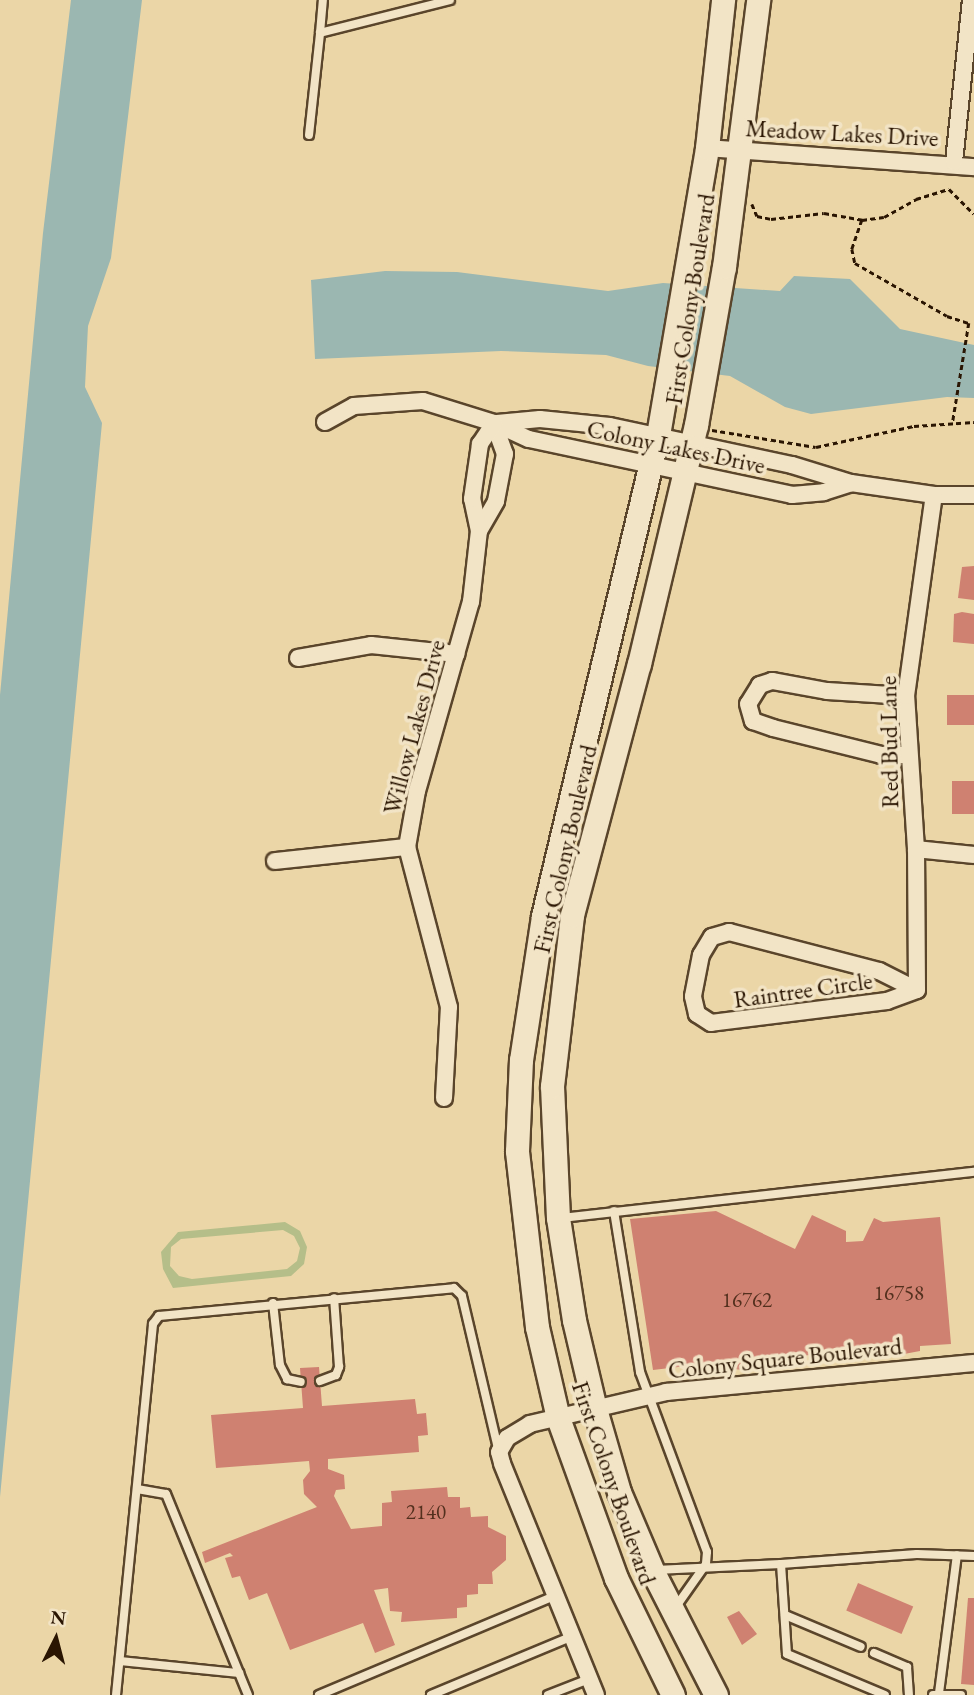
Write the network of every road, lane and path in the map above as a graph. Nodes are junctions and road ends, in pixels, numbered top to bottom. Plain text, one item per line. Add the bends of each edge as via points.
1 (323, 0) edge
2 (450, 0) edge
3 (723, 0) edge
4 (758, 0) edge
5 (971, 0) edge
6 (320, 33) junction
7 (309, 135) dead end
8 (707, 148) junction
9 (741, 151) junction
10 (954, 162) junction
11 (974, 167) edge
12 (751, 194) dead end
13 (974, 214) edge
14 (862, 220) junction
15 (969, 323) junction
16 (974, 324) edge
17 (325, 422) dead end
18 (953, 422) junction
19 (974, 422) edge
20 (494, 423) junction
21 (694, 433) junction
22 (658, 435) junction
23 (652, 465) junction
24 (684, 472) junction
25 (851, 483) junction
26 (934, 495) junction
27 (974, 495) edge
28 (478, 531) junction
29 (457, 654) junction
30 (298, 658) dead end
31 (906, 695) junction
32 (582, 748) junction
33 (614, 755) junction
34 (908, 755) junction
35 (407, 847) junction
36 (916, 849) junction
37 (974, 855) edge
38 (275, 861) dead end
39 (917, 990) junction
40 (444, 1098) dead end
41 (974, 1171) edge
42 (614, 1211) junction
43 (558, 1219) junction
44 (525, 1227) junction
45 (334, 1298) junction
46 (273, 1303) junction
47 (974, 1363) edge
48 (320, 1381) dead end
49 (301, 1382) dead end
50 (650, 1395) junction
51 (595, 1409) junction
52 (558, 1418) junction
53 (499, 1452) junction
54 (137, 1489) junction
55 (957, 1555) junction
56 (974, 1556) edge
57 (705, 1564) junction
58 (781, 1564) junction
59 (653, 1570) junction
60 (554, 1596) junction
61 (673, 1611) junction
62 (785, 1615) junction
63 (570, 1637) junction
64 (859, 1650) dead end
65 (811, 1654) dead end
66 (876, 1657) dead end
67 (120, 1661) junction
68 (832, 1662) dead end
69 (808, 1663) junction
70 (850, 1670) dead end
71 (828, 1671) junction
72 (239, 1672) junction
73 (589, 1679) junction
74 (847, 1679) junction
75 (342, 1686) junction
76 (884, 1691) edge
77 (936, 1694) edge
78 (116, 1695) edge
79 (248, 1695) edge
80 (319, 1695) edge
81 (344, 1695) edge
82 (431, 1695) edge
83 (548, 1695) edge
84 (596, 1695) edge
85 (673, 1695) edge
86 (716, 1695) edge
87 (909, 1695) edge
88 (961, 1695) edge

1 - 6 lane
2 - 6 lane
3 - 8 main road, First Colony Boulevard
4 - 9 main road, First Colony Boulevard
5 - 10 street
6 - 7 lane
8 - 9 street, Meadow Lakes Drive
8 - 22 main road, First Colony Boulevard
9 - 10 street, Meadow Lakes Drive
9 - 21 main road, First Colony Boulevard
10 - 11 street, Meadow Lakes Drive
12 - 14 path via 757,216 791,218 824,213
13 - 14 path via 949,189 884,217
14 - 15 path via 852,249 855,262
15 - 16 path
15 - 18 path
17 - 20 street, Colony Lakes Drive via 354,406 423,401
18 - 19 path
18 - 21 path via 816,447
20 - 22 street, Colony Lakes Drive via 540,419
20 - 23 street, Colony Lakes Drive via 529,439
20 - 28 street, Willow Lakes Drive via 480,444 472,499
20 - 28 street, Willow Lakes Drive via 505,454 496,501
21 - 22 street, Colony Lakes Drive
21 - 24 main road, First Colony Boulevard
21 - 25 street, Colony Lakes Drive
22 - 23 main road, First Colony Boulevard
23 - 24 street, Colony Lakes Drive
23 - 32 main road, First Colony Boulevard
24 - 25 street, Colony Lakes Drive via 792,495
24 - 33 main road, First Colony Boulevard
25 - 26 street, Colony Lakes Drive
26 - 27 street, Colony Lakes Drive
26 - 31 street, Red Bud Lane
28 - 29 street, Willow Lakes Drive via 471,602
29 - 30 street via 371,645
29 - 35 street, Willow Lakes Drive via 417,791
31 - 34 street, Red Bud Lane
31 - 34 street via 827,691 772,681 760,685 748,705 753,721 773,728 881,755
32 - 33 main road
32 - 44 main road, First Colony Boulevard via 543,916 522,1060 517,1151
33 - 43 main road, First Colony Boulevard via 572,915 559,1000 552,1110
34 - 36 street, Red Bud Lane
35 - 38 street
35 - 40 street, Willow Lakes Drive via 449,1007
36 - 37 street
36 - 39 street, Red Bud Lane
39 - 39 street, Raintree Circle via 878,971 729,932 712,937 701,955 692,996 697,1014 711,1023 730,1023 887,1002
41 - 42 lane
42 - 43 lane
42 - 50 lane via 640,1372
43 - 44 main road
43 - 51 main road, First Colony Boulevard via 574,1320
44 - 52 main road, First Colony Boulevard via 537,1327
45 - 46 lane
45 - 48 lane via 339,1367 336,1375
45 - 53 lane via 454,1288 462,1296
46 - 49 lane via 280,1365 287,1379
46 - 54 lane via 168,1313 153,1324
47 - 50 street, Colony Square Boulevard via 720,1384
50 - 51 street, Colony Square Boulevard
50 - 57 lane via 707,1552
51 - 52 street, Colony Square Boulevard
51 - 59 main road, First Colony Boulevard via 620,1492
52 - 53 street, Colony Square Boulevard via 516,1431
52 - 85 main road, First Colony Boulevard via 616,1578
53 - 60 street
54 - 67 lane
54 - 72 lane via 166,1494
55 - 56 lane
55 - 58 lane
55 - 77 lane
57 - 58 lane
57 - 59 lane
57 - 61 lane
58 - 62 lane
59 - 61 main road, First Colony Boulevard
60 - 63 street
60 - 75 lane
61 - 86 main road, First Colony Boulevard
62 - 64 lane
62 - 69 lane via 787,1654
63 - 73 street
63 - 82 lane
65 - 69 lane
66 - 87 lane via 907,1667
67 - 72 lane
67 - 78 lane
68 - 71 lane
69 - 71 lane
70 - 74 lane
71 - 74 lane
72 - 79 lane
73 - 83 lane
73 - 84 street
74 - 76 lane
75 - 80 lane
75 - 81 lane
77 - 88 lane

